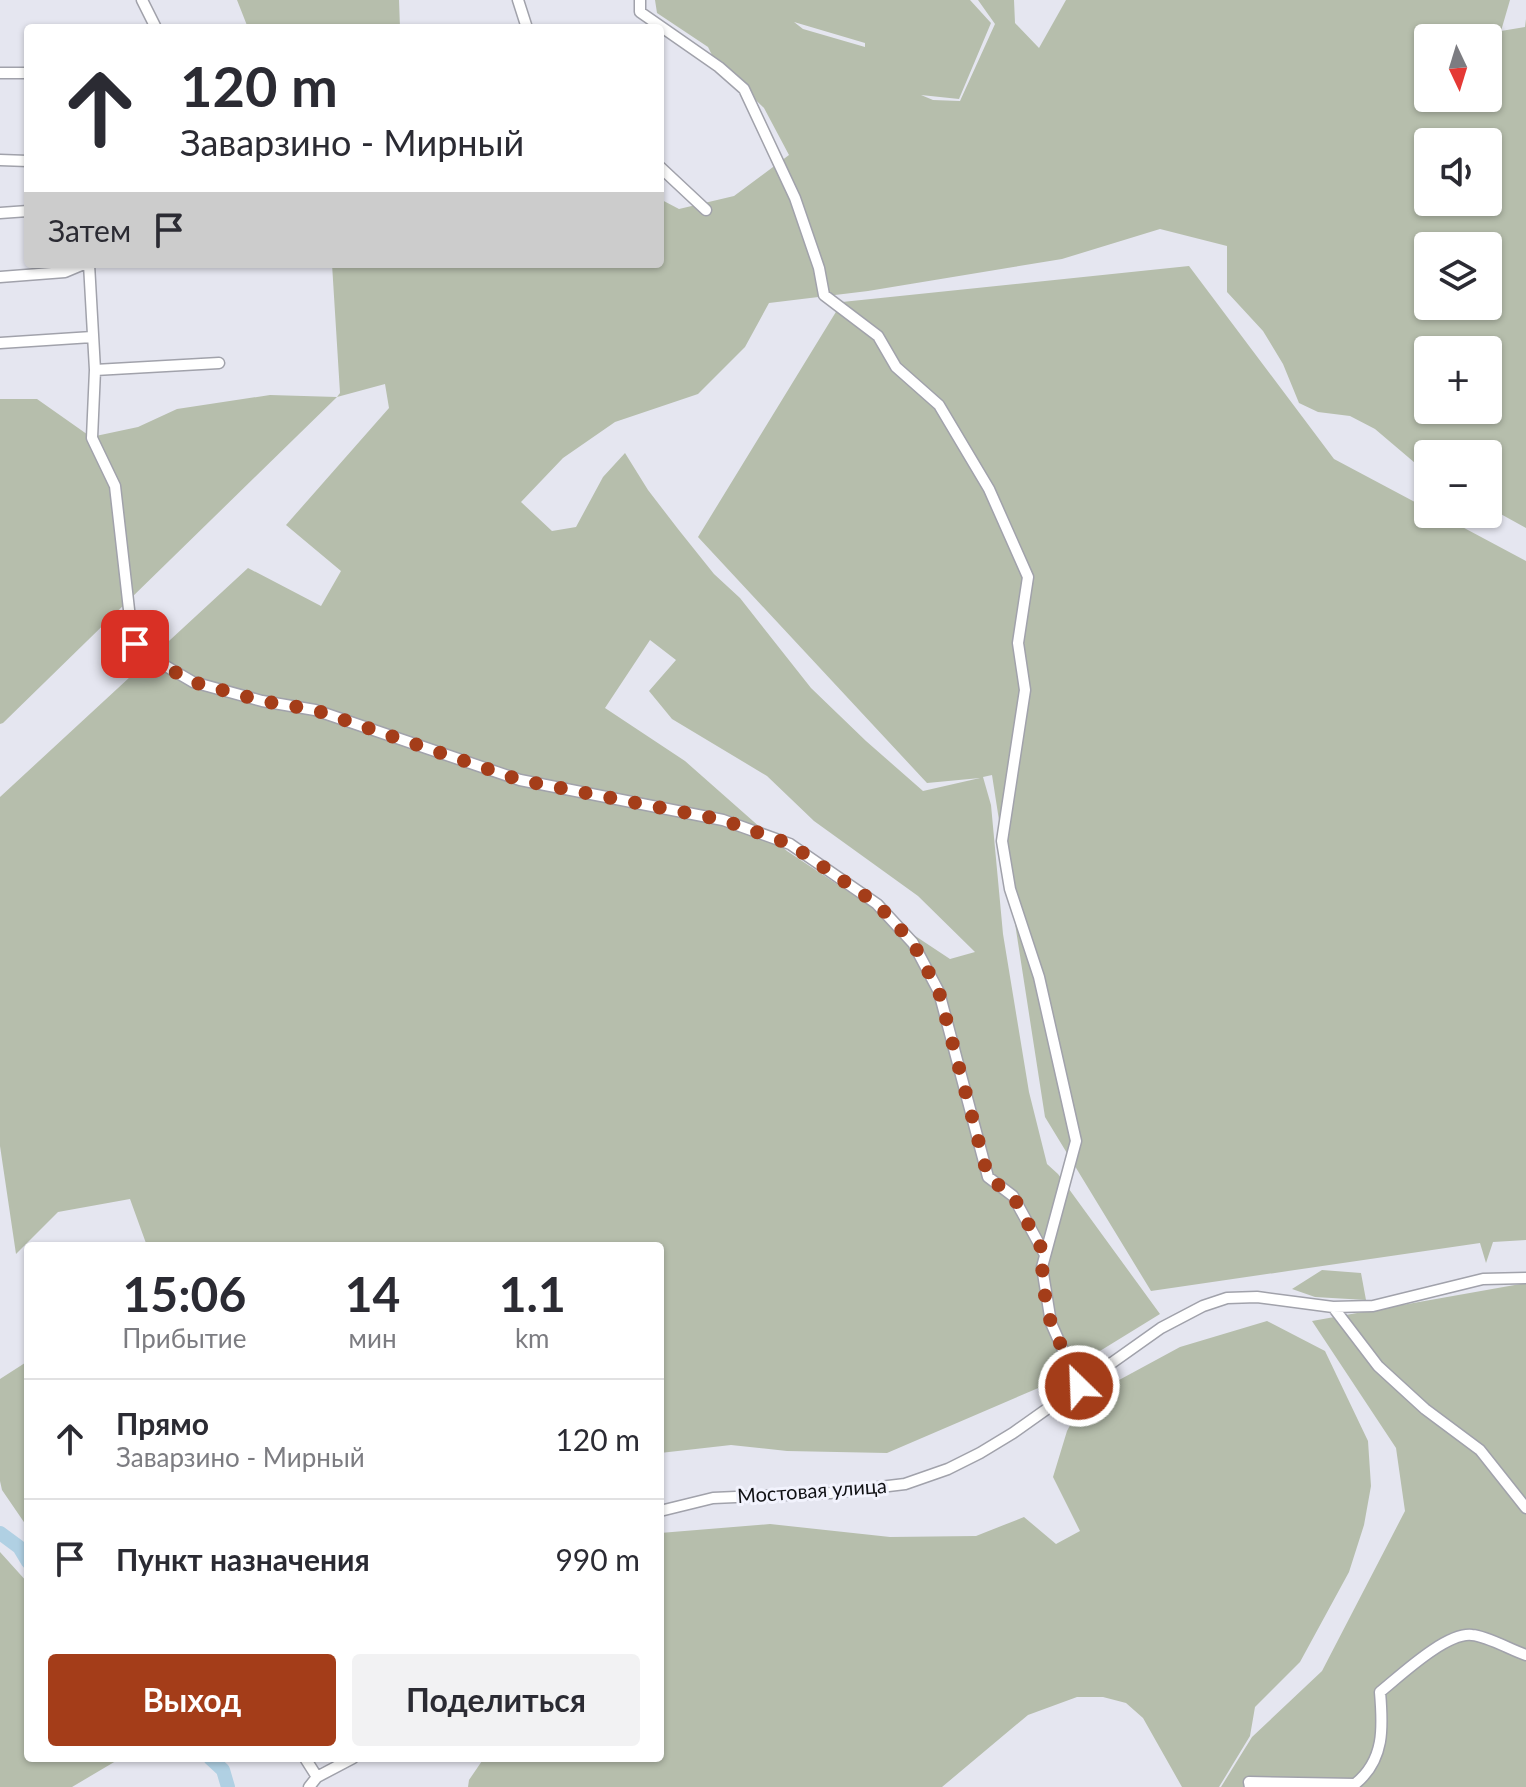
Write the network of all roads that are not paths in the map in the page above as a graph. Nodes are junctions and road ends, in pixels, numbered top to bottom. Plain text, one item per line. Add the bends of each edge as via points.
1 (142, 0) edge
2 (518, 0) edge
3 (640, 0) edge
4 (154, 24) edge
5 (526, 24) edge
6 (657, 24) edge
7 (664, 29) edge
8 (0, 73) edge
9 (24, 73) edge
10 (0, 160) edge
11 (24, 161) edge
12 (664, 171) edge
13 (706, 210) dead end
14 (24, 211) edge
15 (0, 213) edge
16 (76, 268) edge
17 (87, 268) edge
18 (0, 277) edge
19 (92, 337) junction
20 (0, 343) edge
21 (219, 363) dead end
22 (95, 370) junction
23 (1044, 1253) junction
24 (1526, 1278) edge
25 (1333, 1307) junction
26 (1079, 1386) junction
27 (1526, 1508) edge
28 (664, 1510) edge
29 (1526, 1655) edge
30 (308, 1762) edge
31 (345, 1762) edge
32 (317, 1777) junction
33 (309, 1787) edge
34 (1250, 1787) edge

1 - 4 street
2 - 5 street
3 - 6 street via 640,12
7 - 23 street via 744,89 795,198 824,295 878,336 896,367 939,405 989,489 1028,577 1018,643 1025,690 1002,841 1076,1141
8 - 9 street
10 - 11 street
12 - 13 street
14 - 15 street
16 - 18 street
17 - 19 street
19 - 20 street
19 - 22 street
21 - 22 street
22 - 23 street via 92,438 115,486 132,636 140,651 193,682 315,710 520,780 723,820 790,844 877,904 913,943 939,992 988,1177 1013,1196
23 - 26 street via 1046,1305
24 - 25 street, Мостовая улица via 1483,1279 1373,1306
25 - 26 street, Мостовая улица via 1227,1298 1168,1324
25 - 27 street via 1378,1366 1480,1450
26 - 28 street, Мостовая улица via 980,1453 905,1484 713,1498
29 - 34 street via 1471,1634 1453,1639 1380,1692 1381,1745 1355,1784 1249,1782
30 - 32 street
31 - 32 street
32 - 33 street

